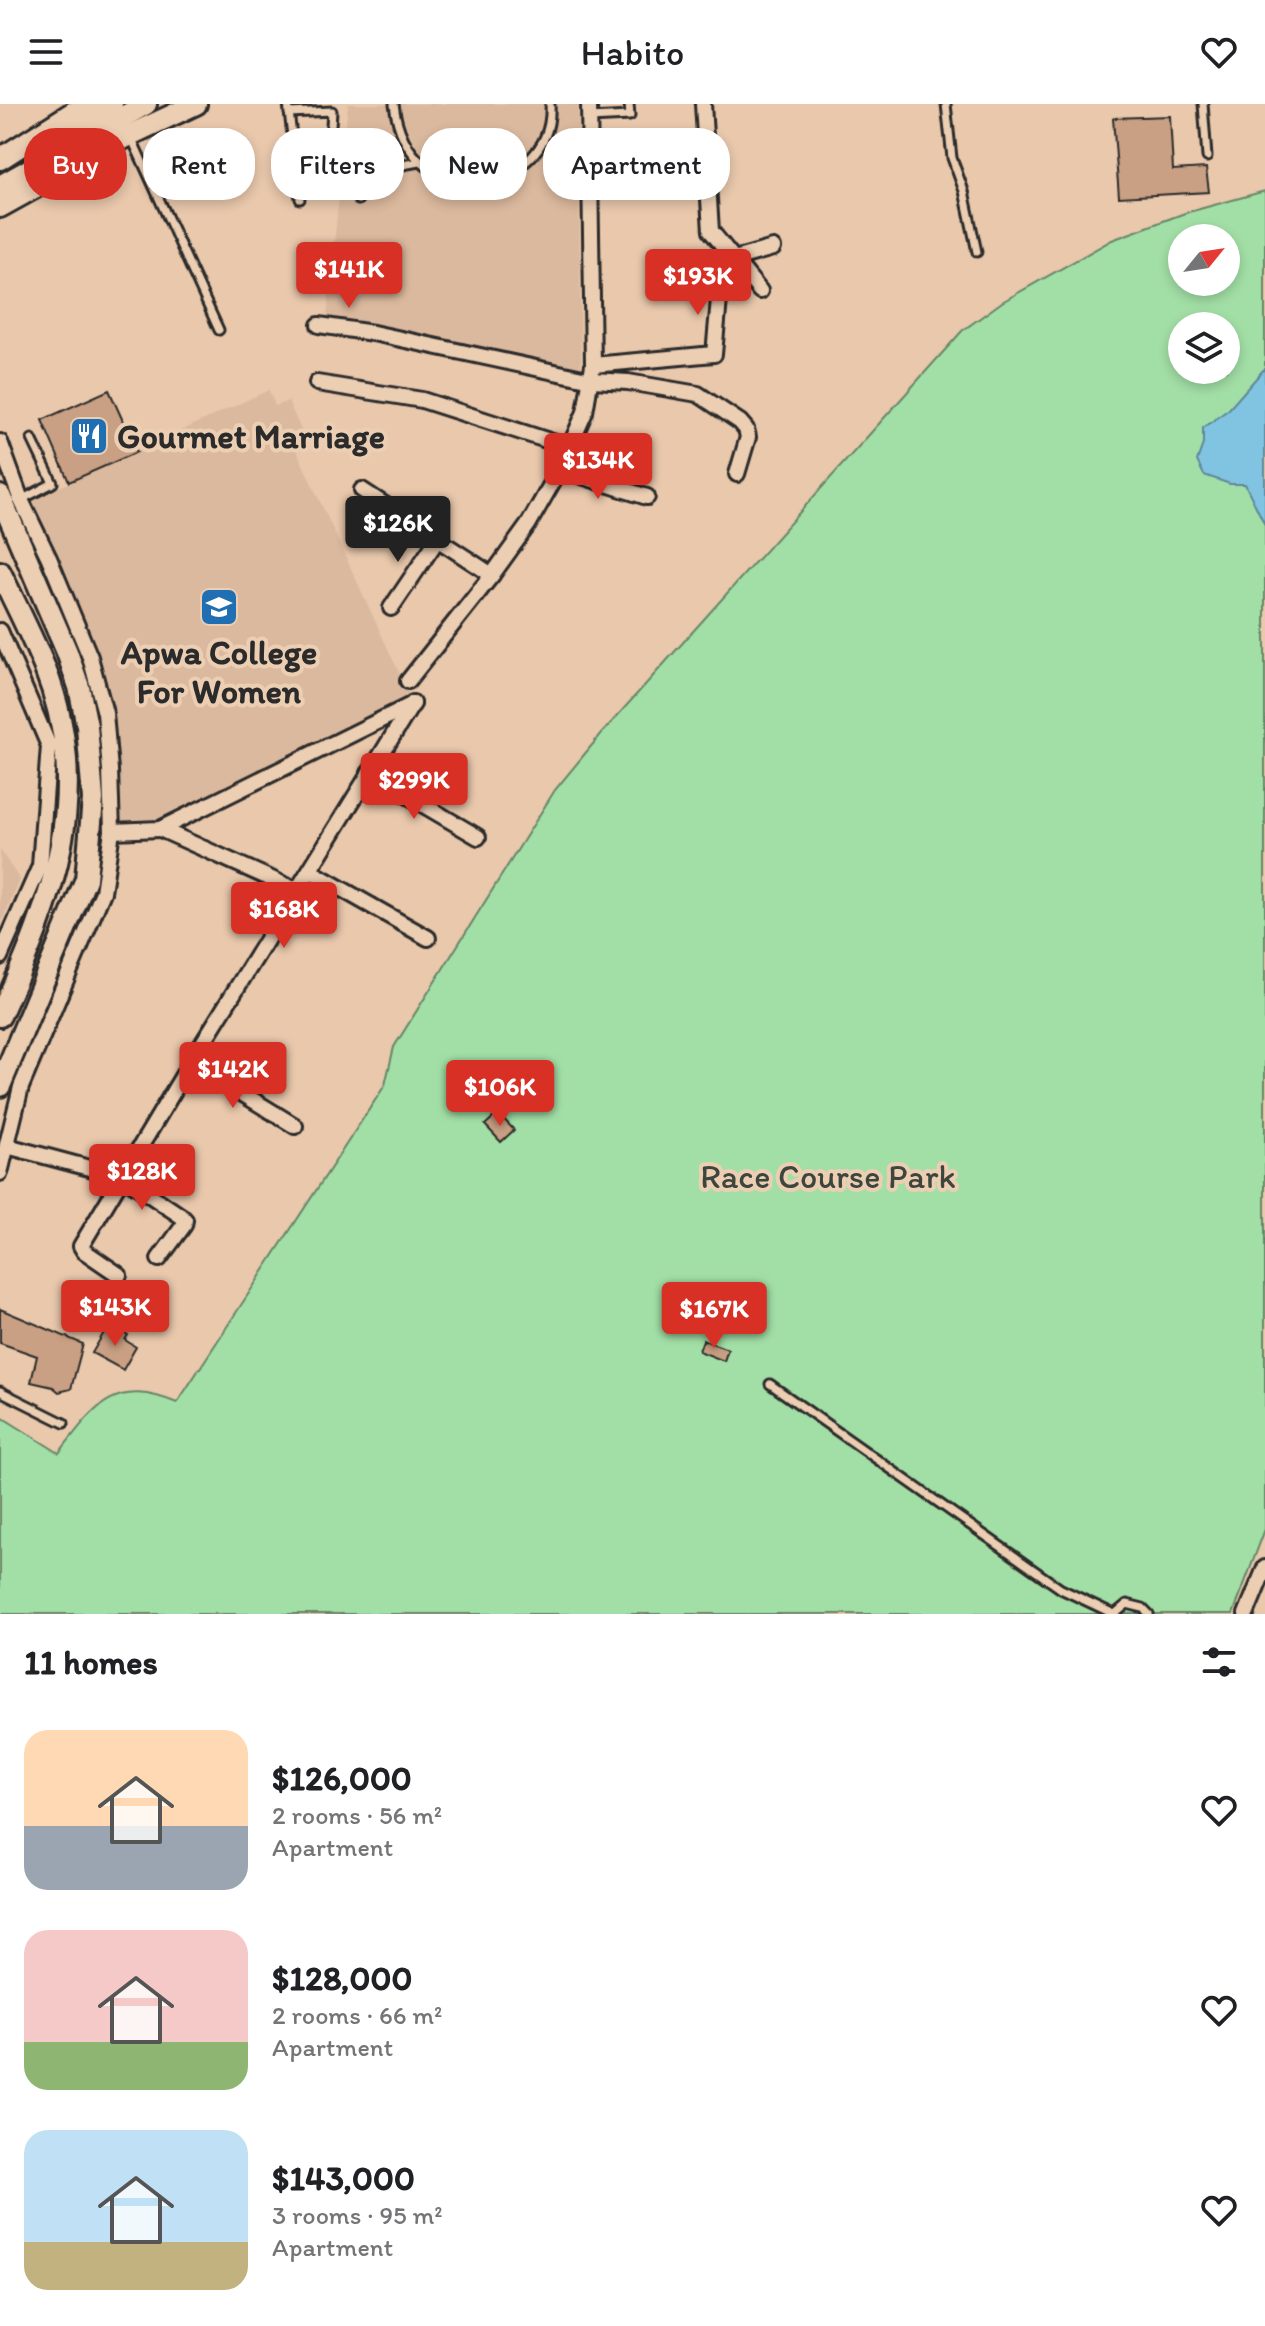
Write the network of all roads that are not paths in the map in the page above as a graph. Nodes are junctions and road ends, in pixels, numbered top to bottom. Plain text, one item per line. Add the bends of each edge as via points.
1 (86, 104) edge
2 (112, 104) edge
3 (146, 104) edge
4 (196, 104) edge
5 (288, 104) edge
6 (394, 104) edge
7 (550, 104) edge
8 (629, 104) edge
9 (703, 104) edge
10 (946, 104) edge
11 (1203, 104) edge
12 (589, 111) edge
13 (289, 113) junction
14 (291, 128) edge
15 (331, 128) edge
16 (130, 135) junction
17 (1207, 157) dead end
18 (0, 159) edge
19 (419, 162) junction
20 (404, 165) edge
21 (0, 174) edge
22 (0, 186) edge
23 (0, 207) edge
24 (773, 248) dead end
25 (977, 252) dead end
26 (734, 259) junction
27 (760, 291) dead end
28 (319, 325) dead end
29 (219, 330) dead end
30 (592, 373) junction
31 (317, 383) dead end
32 (32, 439) dead end
33 (0, 442) edge
34 (568, 447) junction
35 (560, 469) junction
36 (737, 474) dead end
37 (362, 490) dead end
38 (647, 497) dead end
39 (8, 501) edge
40 (437, 540) junction
41 (0, 572) edge
42 (492, 575) junction
43 (391, 608) dead end
44 (0, 631) edge
45 (408, 681) dead end
46 (369, 773) junction
47 (160, 829) junction
48 (112, 831) junction
49 (478, 837) dead end
50 (310, 871) junction
51 (298, 891) junction
52 (428, 938) dead end
53 (0, 957) edge
54 (0, 1016) edge
55 (191, 1062) junction
56 (0, 1086) edge
57 (295, 1126) dead end
58 (6, 1135) edge
59 (0, 1173) edge
60 (123, 1177) junction
61 (159, 1259) dead end
62 (119, 1275) dead end
63 (770, 1384) dead end
64 (0, 1391) edge
65 (64, 1423) dead end
66 (1265, 1568) edge
67 (1114, 1614) edge
68 (1149, 1614) edge
69 (1246, 1614) edge

1 - 18 main road
2 - 21 main road
3 - 22 main road
4 - 16 main road
5 - 13 lane
6 - 19 lane via 401,135
7 - 19 lane via 544,136 511,173 463,182 439,176
8 - 12 lane via 630,116
9 - 26 street via 711,231
10 - 25 lane via 952,158
11 - 17 lane
12 - 30 street
13 - 14 lane
13 - 15 lane via 332,111
16 - 23 main road
16 - 29 lane
19 - 20 lane
24 - 26 street
26 - 27 street
26 - 30 street via 719,299 714,354
28 - 30 street
30 - 34 street via 585,412
30 - 36 street via 698,394 740,422 748,437
31 - 34 street via 422,400
32 - 39 lane via 53,483
33 - 39 street
34 - 35 street
35 - 38 street
35 - 42 street
37 - 40 street
39 - 48 street via 49,558 90,657 105,713
39 - 56 main road via 79,687 93,799 86,879
40 - 42 street
40 - 43 street
41 - 54 main road via 44,667 62,726 68,802 56,871 34,941
42 - 45 street
44 - 53 street via 49,746 40,866
46 - 47 street via 413,703
46 - 49 street
46 - 50 street
47 - 48 street
47 - 51 street
48 - 58 street via 103,892
50 - 51 street
50 - 52 street
51 - 55 street
55 - 57 street
55 - 60 street
58 - 59 street
58 - 60 street
60 - 61 street via 185,1220
60 - 62 street via 81,1246
63 - 67 lane via 1061,1589
64 - 65 lane
66 - 69 street
67 - 68 lane via 1127,1604

